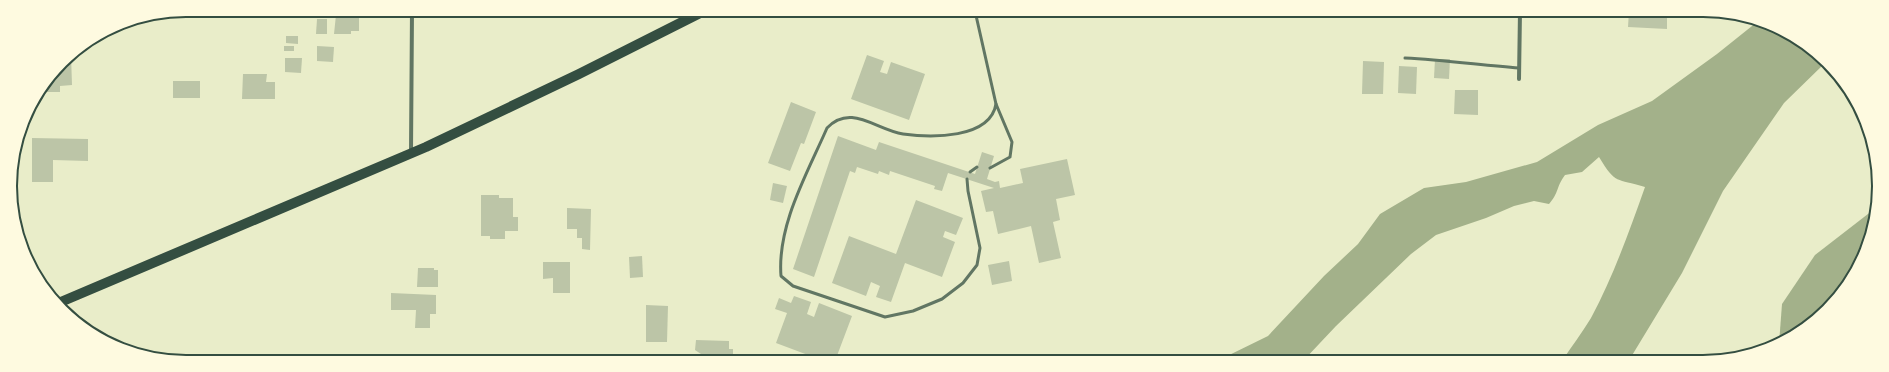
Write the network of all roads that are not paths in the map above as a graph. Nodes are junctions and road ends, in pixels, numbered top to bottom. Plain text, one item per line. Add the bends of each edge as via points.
1 (412, 17) edge
2 (692, 17) edge
3 (975, 17) edge
4 (1520, 17) edge
5 (1405, 58) dead end
6 (1519, 68) junction
7 (1518, 79) dead end
8 (996, 104) junction
9 (411, 152) junction
10 (977, 167) dead end
11 (990, 168) dead end
12 (970, 172) dead end
13 (967, 180) dead end
14 (62, 301) edge

1 - 9 street
2 - 9 main road via 579,74
3 - 8 lane
4 - 6 street
5 - 6 lane
6 - 7 street
8 - 11 lane via 1012,142 1010,157
8 - 13 lane via 994,113 977,129 950,136 902,134 860,118 834,120 827,128 790,215 780,262 781,276 793,286 885,317 913,311 942,299 963,283 976,266 980,248
9 - 14 main road
10 - 12 lane

